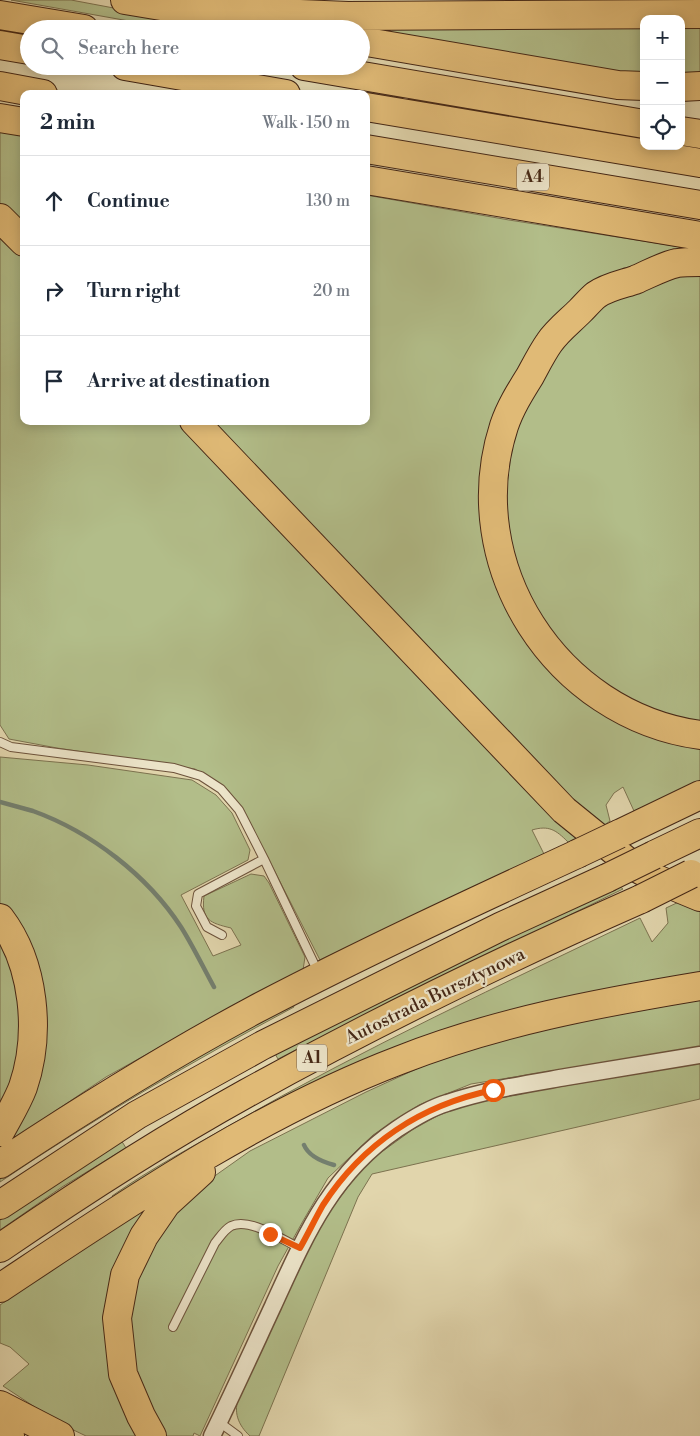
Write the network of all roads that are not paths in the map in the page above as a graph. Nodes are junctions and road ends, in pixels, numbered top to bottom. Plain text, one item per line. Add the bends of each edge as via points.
1 (125, 0) edge
2 (180, 9) junction
3 (700, 14) edge
4 (0, 15) edge
5 (30, 20) edge
6 (243, 20) edge
7 (370, 42) edge
8 (0, 45) edge
9 (20, 48) edge
10 (177, 75) edge
11 (355, 75) edge
12 (0, 86) edge
13 (640, 86) edge
14 (700, 86) edge
15 (685, 87) edge
16 (22, 90) edge
17 (263, 90) edge
18 (452, 92) junction
19 (700, 105) edge
20 (640, 106) edge
21 (685, 106) edge
22 (370, 108) edge
23 (0, 118) edge
24 (20, 121) edge
25 (640, 123) edge
26 (685, 131) edge
27 (700, 134) edge
28 (370, 149) edge
29 (700, 163) edge
30 (370, 181) edge
31 (700, 205) edge
32 (0, 218) edge
33 (700, 236) edge
34 (20, 238) edge
35 (700, 262) edge
36 (198, 425) edge
37 (700, 735) edge
38 (0, 742) edge
39 (700, 795) edge
40 (700, 833) edge
41 (264, 859) junction
42 (697, 880) edge
43 (0, 918) edge
44 (222, 935) dead end
45 (320, 976) junction
46 (700, 986) edge
47 (700, 1055) edge
48 (0, 1132) edge
49 (244, 1133) junction
50 (0, 1164) edge
51 (0, 1205) edge
52 (0, 1248) edge
53 (300, 1248) junction
54 (0, 1288) edge
55 (173, 1327) dead end
56 (0, 1404) edge
57 (215, 1429) edge
58 (0, 1430) edge
59 (10, 1436) edge
60 (60, 1436) edge
61 (152, 1436) edge
62 (238, 1436) edge

1 - 2 highway
2 - 3 highway via 348,16
2 - 6 highway
4 - 5 highway
7 - 13 highway via 618,85
8 - 9 highway
10 - 17 highway
11 - 18 highway
12 - 16 highway
14 - 15 highway
18 - 20 highway
18 - 25 highway
19 - 21 highway
22 - 29 highway, A4
23 - 24 highway
26 - 27 highway
28 - 31 highway, A4
30 - 33 highway
32 - 34 highway
35 - 37 highway via 678,263 597,294 549,341 509,411 497,457 493,494 499,552 510,586 526,618 552,654 584,685 614,706 648,722
36 - 42 highway via 564,810 633,866 659,880
38 - 41 lane via 11,747 174,768 201,776 221,789 239,810
39 - 45 highway, bridge
40 - 51 highway, Autostrada Bursztynowa / A1, bridge via 500,927 263,1045 137,1116
41 - 44 lane via 198,894 196,906 207,927
41 - 45 lane
42 - 52 highway, Autostrada Bursztynowa / A1, bridge via 641,899 477,974 331,1048 162,1142
43 - 48 highway via 22,960 33,1019 32,1043 23,1086
45 - 50 highway via 90,1104
46 - 49 highway via 513,1023 450,1042 345,1082
47 - 53 street via 480,1093 446,1103 410,1120 381,1140 338,1183
49 - 54 highway via 135,1198
49 - 61 highway via 166,1204 144,1236 125,1275 117,1318 123,1374
53 - 55 lane via 244,1223 222,1232
53 - 57 street
56 - 60 highway
57 - 62 lane
58 - 59 highway

